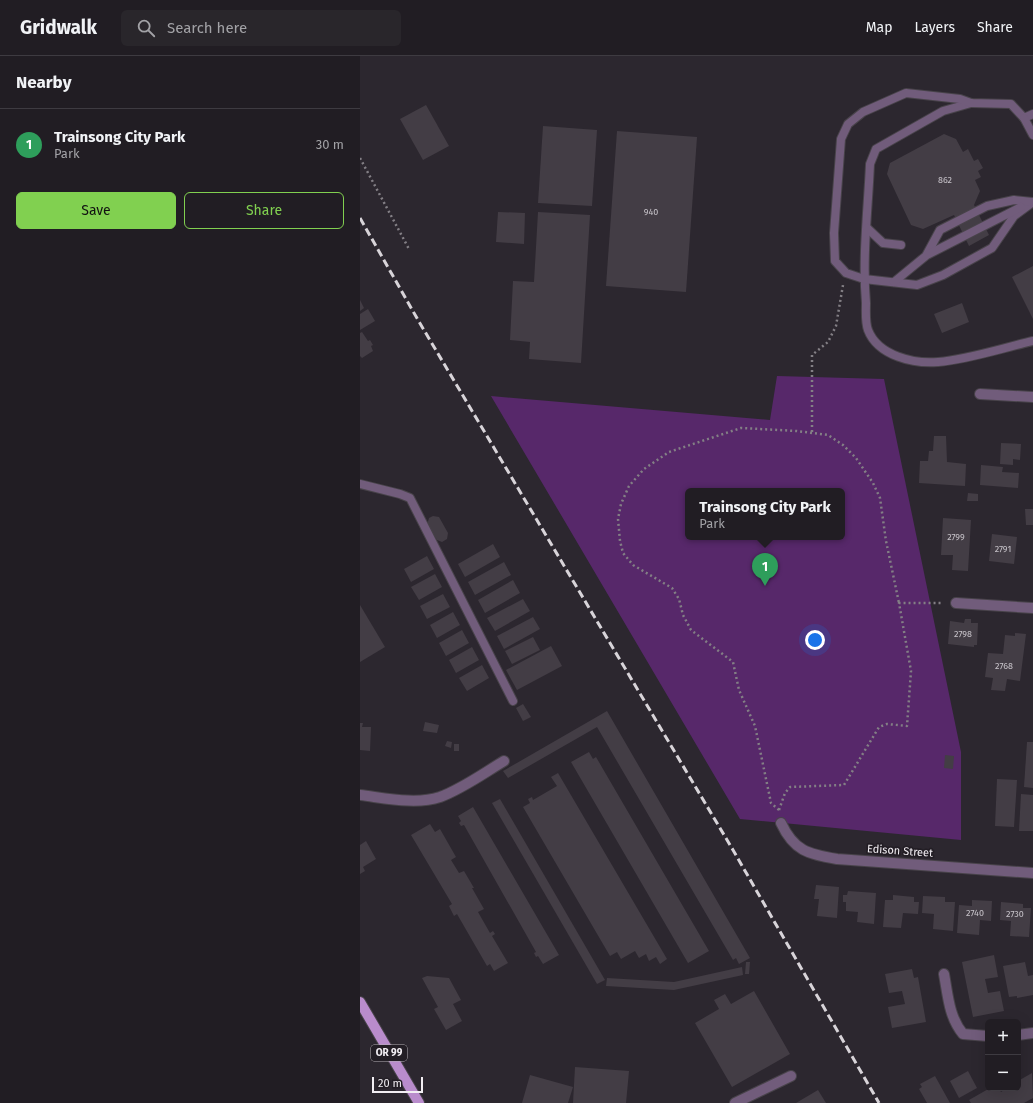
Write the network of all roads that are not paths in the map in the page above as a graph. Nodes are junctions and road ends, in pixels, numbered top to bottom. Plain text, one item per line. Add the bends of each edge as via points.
1 (971, 103) junction
2 (1033, 114) edge
3 (1024, 118) junction
4 (1033, 135) edge
5 (1033, 202) edge
6 (867, 228) junction
7 (901, 245) dead end
8 (927, 255) junction
9 (864, 279) junction
10 (894, 282) junction
11 (1033, 341) edge
12 (980, 394) dead end
13 (1033, 397) edge
14 (360, 484) edge
15 (956, 604) road end
16 (1033, 608) edge
17 (513, 701) dead end
18 (504, 761) dead end
19 (360, 795) edge
20 (781, 823) road end
21 (1033, 872) edge
22 (944, 974) dead end
23 (360, 1002) edge
24 (1033, 1033) edge
25 (1021, 1035) edge
26 (985, 1036) edge
27 (791, 1076) dead end
28 (418, 1103) edge
29 (735, 1103) edge

1 - 3 lane via 1011,104
1 - 6 lane via 943,111 876,149 870,164
1 - 9 lane via 960,99 906,93 863,112 848,124 841,139 834,233 835,260 846,274
2 - 3 lane
3 - 4 lane
5 - 8 lane
5 - 8 lane via 1014,200 986,206 940,230
5 - 10 lane via 1014,216 992,248 942,275 916,285
6 - 7 lane via 883,243
6 - 9 lane
8 - 10 lane
9 - 10 lane
9 - 11 lane via 868,329 872,338 884,350 899,357 920,362 937,362
12 - 13 street
14 - 17 lane via 410,498
15 - 16 street
18 - 19 street via 449,793 431,799 393,799
20 - 21 street, Edison Street via 793,844 803,851 816,855 837,859
22 - 26 street via 956,1025 963,1034
23 - 28 main road, OR 99
24 - 25 street
27 - 29 street

